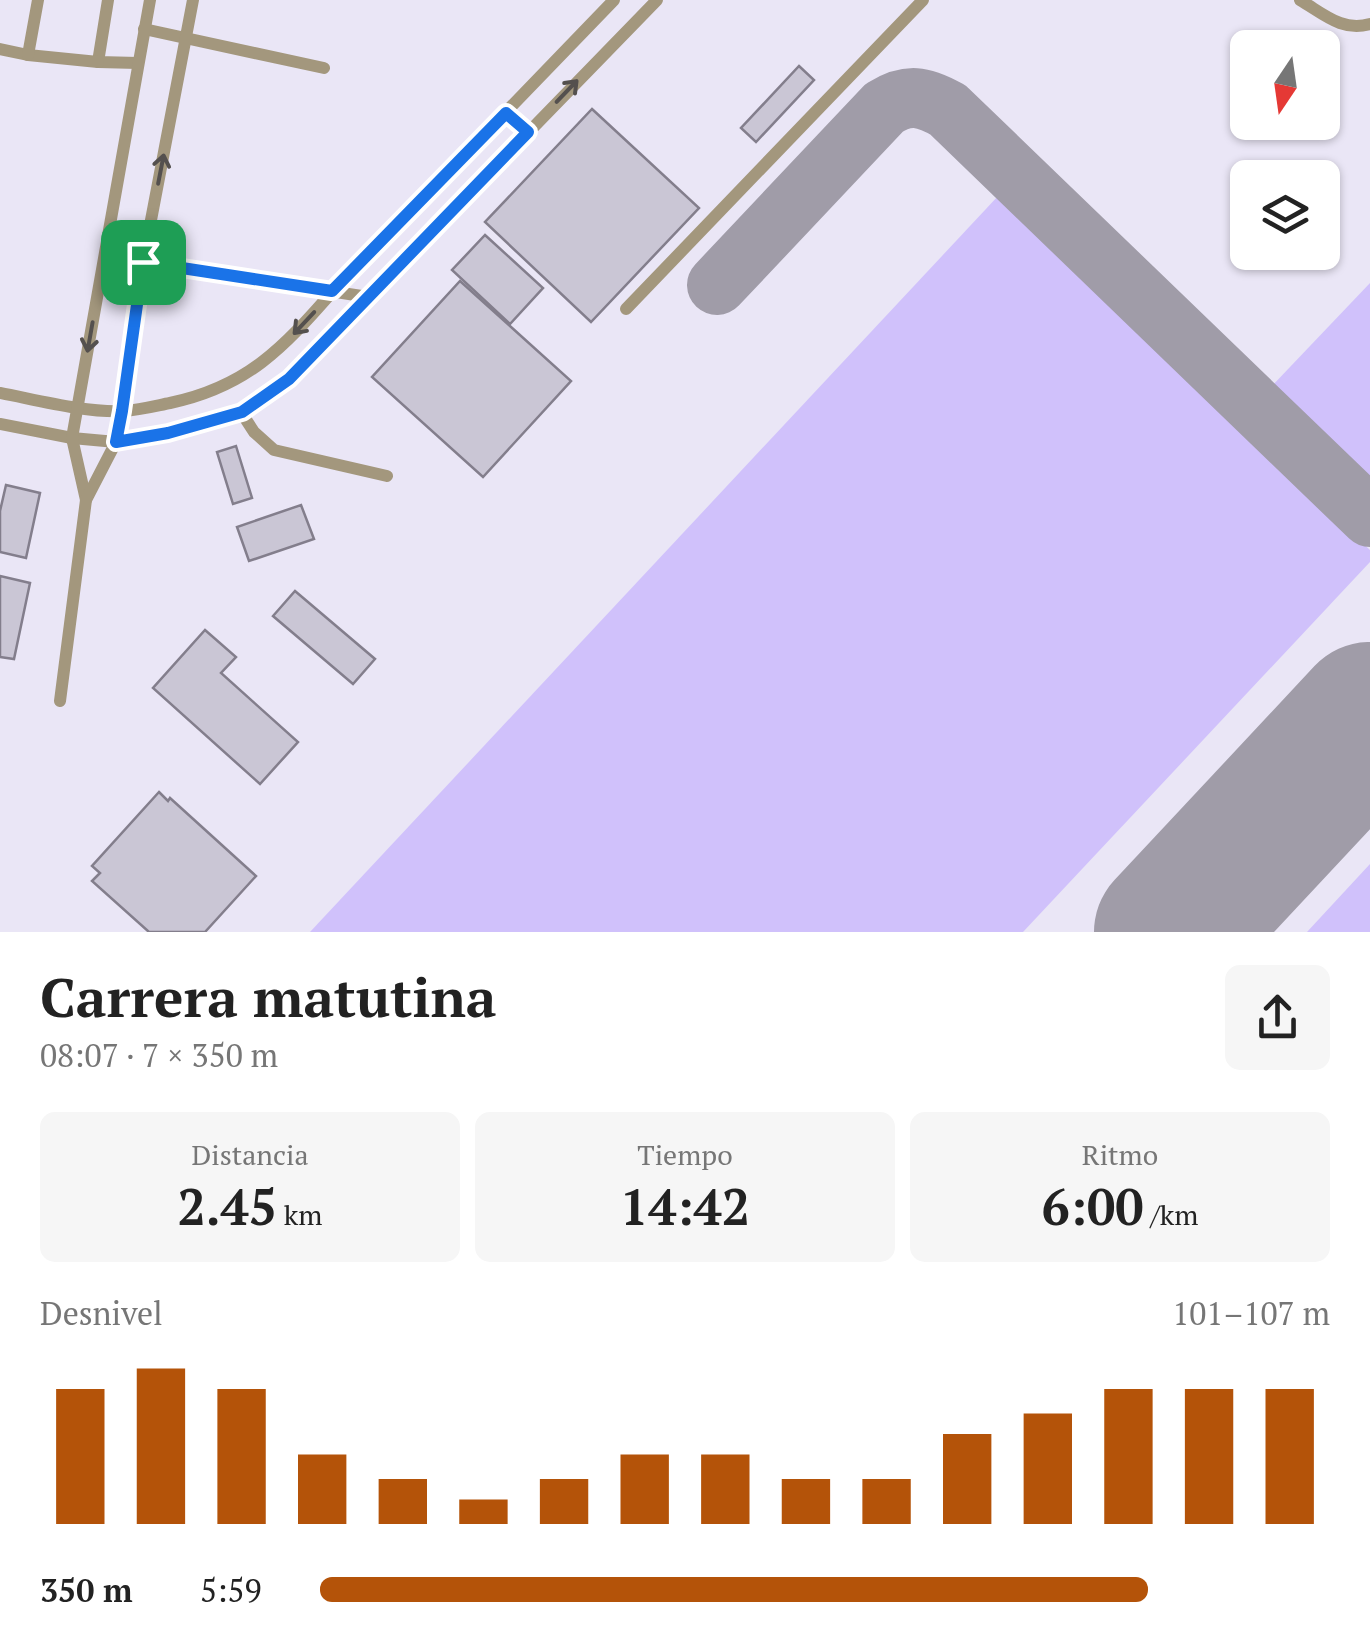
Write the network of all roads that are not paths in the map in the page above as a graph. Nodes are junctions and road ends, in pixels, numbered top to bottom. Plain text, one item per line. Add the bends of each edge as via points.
1 (38, 0) edge
2 (108, 0) edge
3 (150, 0) edge
4 (193, 0) edge
5 (614, 0) edge
6 (657, 0) edge
7 (922, 0) edge
8 (1300, 0) edge
9 (1370, 24) edge
10 (144, 29) junction
11 (186, 39) junction
12 (0, 49) edge
13 (28, 55) junction
14 (98, 62) junction
15 (138, 63) junction
16 (324, 68) dead end
17 (506, 113) junction
18 (528, 132) junction
19 (143, 262) junction
20 (332, 291) junction
21 (368, 296) junction
22 (626, 309) dead end
23 (0, 393) edge
24 (77, 407) junction
25 (122, 411) junction
26 (242, 412) junction
27 (0, 424) edge
28 (72, 438) junction
29 (116, 442) junction
30 (387, 476) dead end
31 (86, 500) junction
32 (60, 700) dead end

1 - 13 lane
2 - 14 lane
3 - 10 lane
4 - 11 lane
5 - 17 lane
18 -> 6 lane
7 - 22 lane
8 - 9 lane via 1341,24
10 - 11 lane
10 - 15 lane
11 - 16 lane
19 -> 11 lane
12 - 13 lane
13 - 14 lane
14 - 15 lane
15 -> 24 lane
17 - 18 lane
17 - 20 lane
18 - 21 lane
19 - 20 lane
19 - 25 lane
20 - 21 lane
20 -> 25 lane via 266,360 232,383 196,398
21 - 26 lane via 289,379
23 - 24 lane
24 - 25 lane
24 - 28 lane
25 - 29 lane
26 - 29 lane
26 - 30 lane via 274,450
27 - 28 lane
28 - 29 lane
28 - 31 lane
29 - 31 lane
31 - 32 lane

